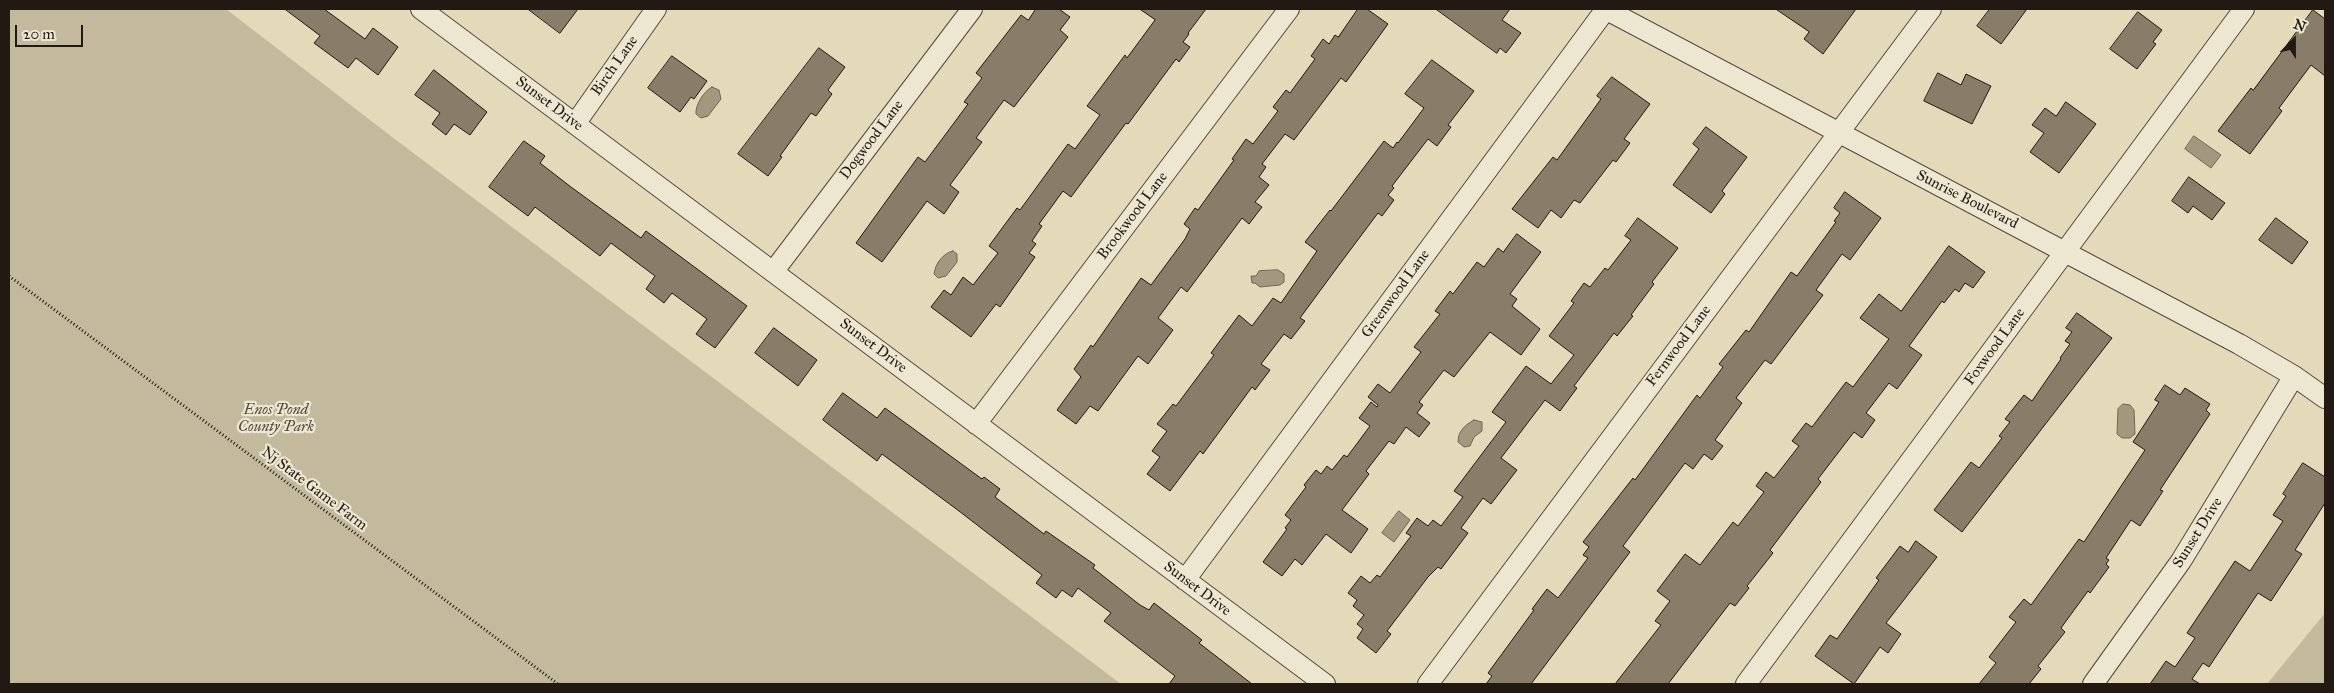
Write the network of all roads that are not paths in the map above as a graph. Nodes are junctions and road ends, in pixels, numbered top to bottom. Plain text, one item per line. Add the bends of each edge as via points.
1 (421, 9) edge
2 (656, 9) edge
3 (972, 9) edge
4 (1289, 9) edge
5 (1606, 9) edge
6 (1931, 9) edge
7 (2244, 9) edge
8 (575, 124) junction
9 (1838, 133) junction
10 (2066, 252) junction
11 (773, 272) junction
12 (2294, 376) junction
13 (2325, 398) edge
14 (976, 424) junction
15 (1185, 580) junction
16 (1325, 684) edge
17 (1428, 684) edge
18 (1746, 684) edge
19 (2093, 684) edge

1 - 8 street, Sunset Drive
2 - 8 street, Birch Lane
3 - 11 street, Dogwood Lane
4 - 14 street, Brookwood Lane
5 - 9 street, Sunrise Boulevard
5 - 15 street, Greenwood Lane
6 - 9 street, Fernwood Lane
7 - 10 street, Foxwood Lane
8 - 11 street, Sunset Drive
9 - 10 street, Sunrise Boulevard
9 - 17 street, Fernwood Lane
10 - 12 street, Sunrise Boulevard
10 - 18 street, Foxwood Lane
11 - 14 street, Sunset Drive
12 - 13 street, Sunrise Boulevard
12 - 19 street, Sunset Drive via 2181,561
14 - 15 street, Sunset Drive
15 - 16 street, Sunset Drive

